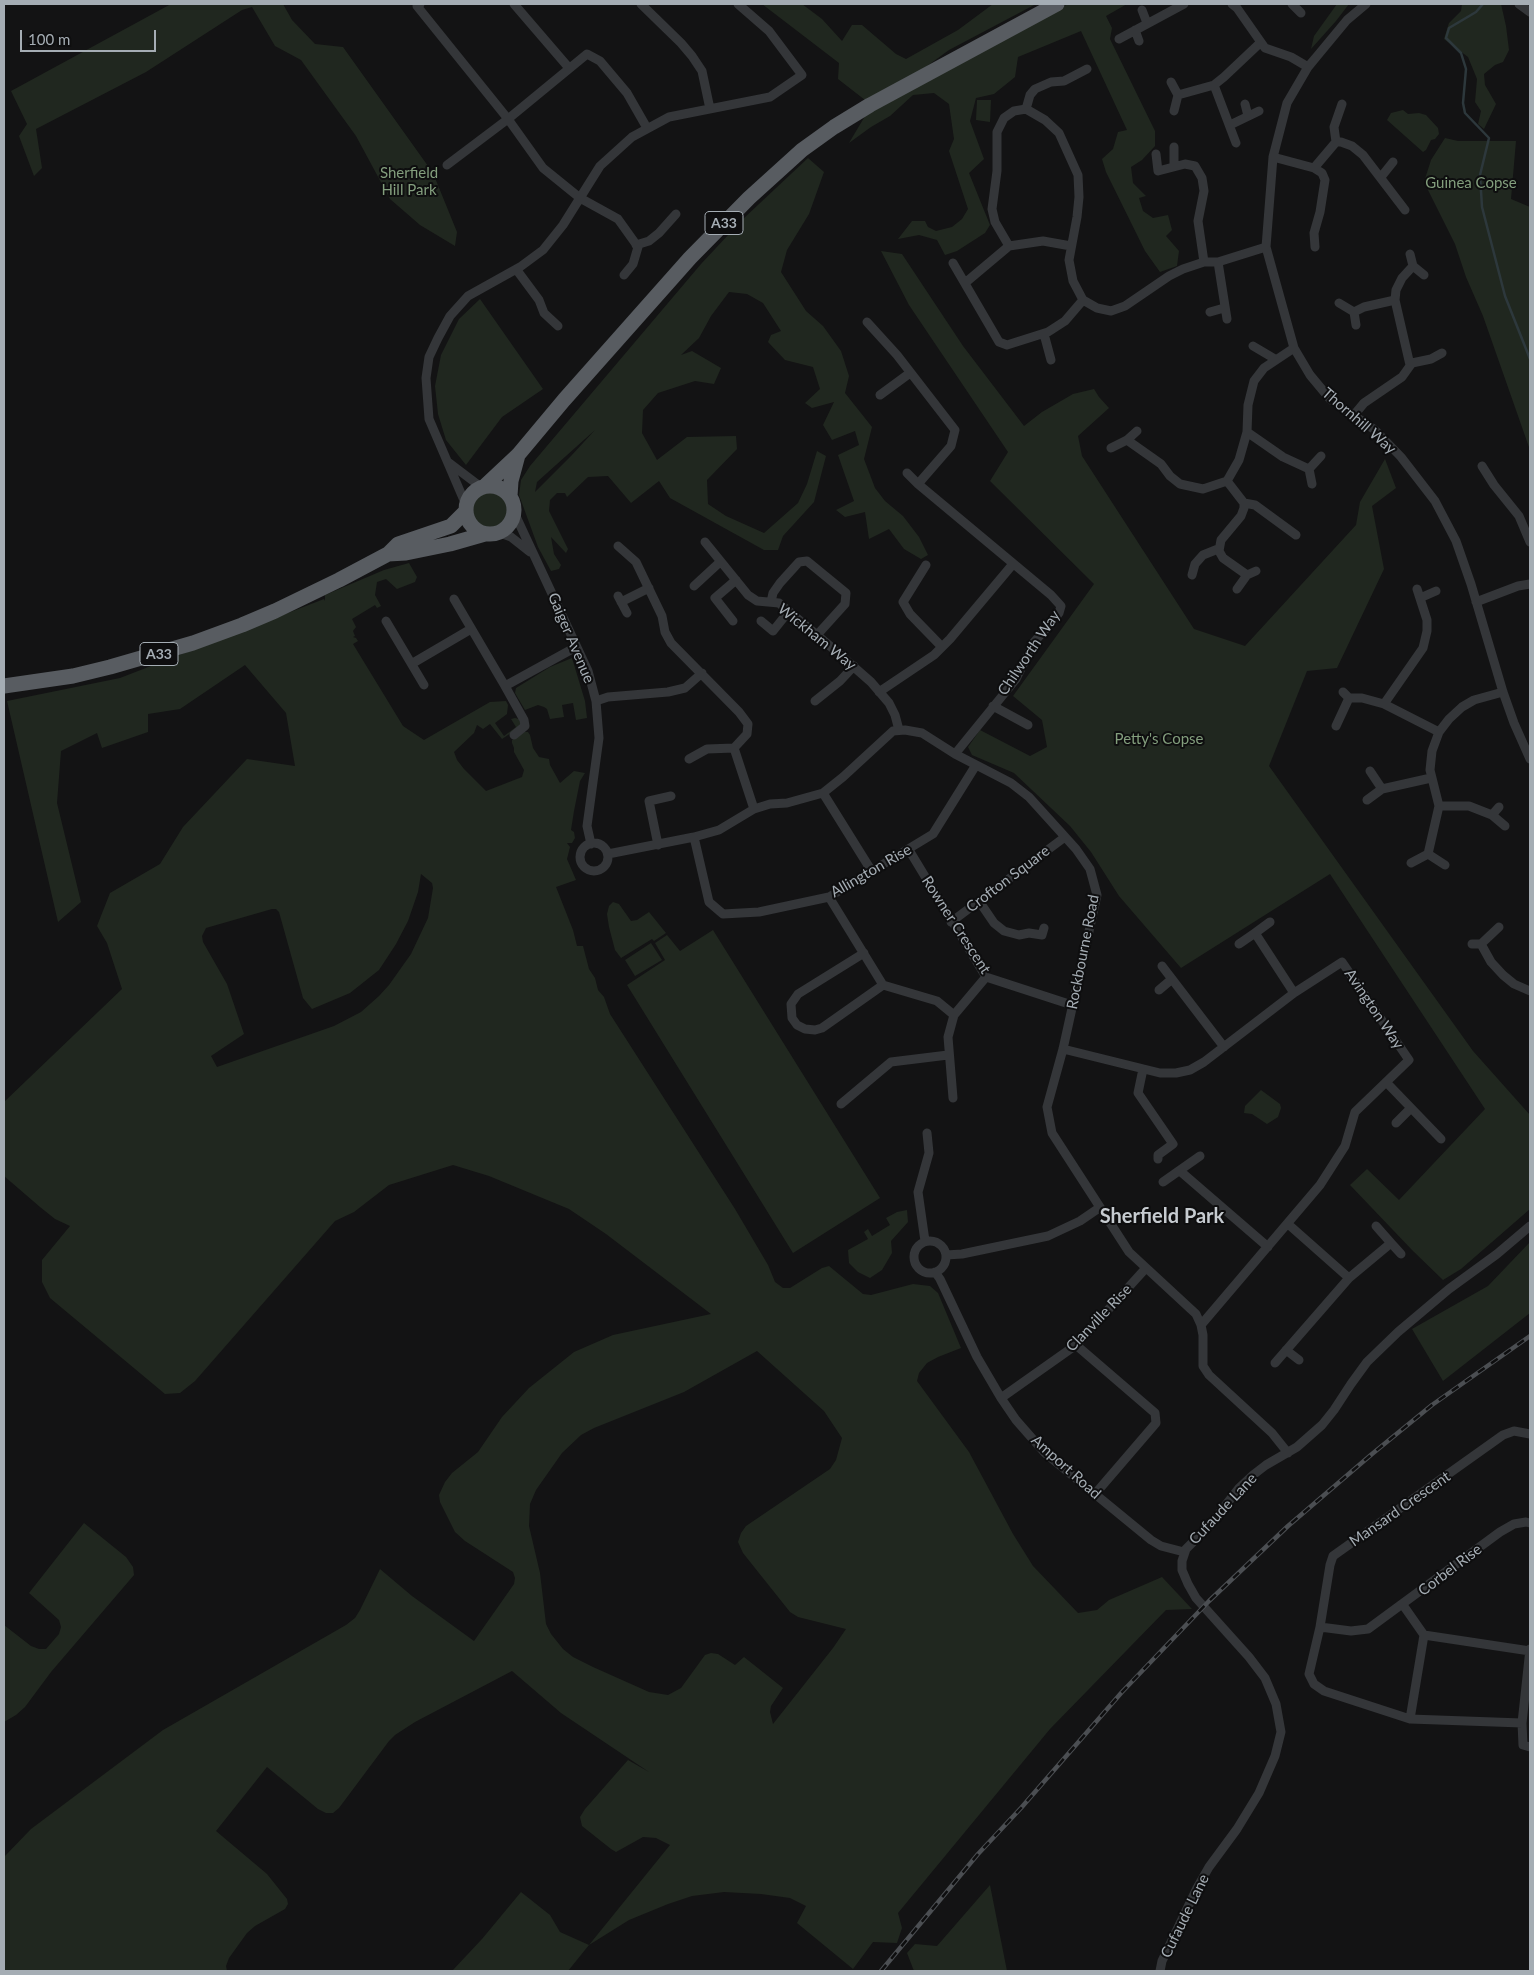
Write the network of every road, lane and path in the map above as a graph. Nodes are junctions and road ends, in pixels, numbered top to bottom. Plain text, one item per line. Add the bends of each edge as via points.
1 (420, 4) edge
2 (514, 4) edge
3 (641, 4) edge
4 (738, 4) edge
5 (1057, 4) edge
6 (1184, 4) edge
7 (1292, 4) edge
8 (1366, 4) edge
9 (1519, 4) edge
10 (1237, 5) edge
11 (1142, 10) dead end
12 (1530, 12) edge
13 (1301, 13) dead end
14 (1147, 23) junction
15 (1135, 30) junction
16 (1119, 39) dead end
17 (1139, 41) dead end
18 (1260, 43) junction
19 (1308, 67) junction
20 (569, 68) junction
21 (1087, 69) dead end
22 (1171, 82) dead end
23 (1214, 85) junction
24 (1178, 95) junction
25 (1245, 104) dead end
26 (1342, 104) dead end
27 (710, 108) junction
28 (1026, 109) junction
29 (1174, 111) dead end
30 (1259, 111) dead end
31 (1248, 116) junction
32 (508, 119) junction
33 (1230, 125) junction
34 (648, 128) junction
35 (1336, 142) junction
36 (1236, 143) dead end
37 (1174, 147) dead end
38 (1156, 154) dead end
39 (1273, 157) junction
40 (1393, 162) dead end
41 (447, 165) dead end
42 (1174, 166) junction
43 (1314, 168) junction
44 (1381, 177) junction
45 (580, 198) junction
46 (1405, 210) dead end
47 (676, 214) dead end
48 (636, 245) junction
49 (1009, 246) junction
50 (1071, 246) junction
51 (1266, 247) junction
52 (1315, 247) dead end
53 (1410, 254) dead end
54 (1204, 262) junction
55 (1218, 262) junction
56 (953, 263) dead end
57 (1413, 266) junction
58 (516, 269) junction
59 (624, 274) dead end
60 (1424, 275) dead end
61 (965, 283) junction
62 (1083, 300) junction
63 (1395, 300) junction
64 (1339, 303) dead end
65 (1224, 308) junction
66 (1210, 312) dead end
67 (1354, 312) junction
68 (1227, 320) dead end
69 (867, 322) dead end
70 (1356, 325) dead end
71 (558, 326) dead end
72 (1044, 334) junction
73 (1253, 346) dead end
74 (1294, 348) junction
75 (1442, 353) dead end
76 (1275, 359) junction
77 (1051, 360) dead end
78 (1410, 365) junction
79 (910, 372) junction
80 (880, 395) dead end
81 (1354, 415) junction
82 (1137, 431) dead end
83 (1247, 432) junction
84 (1127, 440) junction
85 (1111, 448) dead end
86 (518, 455) junction
87 (1321, 456) dead end
88 (448, 462) junction
89 (1482, 466) dead end
90 (1309, 469) junction
91 (907, 473) dead end
92 (1503, 479) dead end
93 (1226, 482) junction
94 (918, 484) junction
95 (1312, 484) dead end
96 (1494, 485) junction
97 (483, 486) junction
98 (1244, 502) junction
99 (512, 503) junction
100 (466, 508) junction
101 (492, 533) junction
102 (1296, 535) dead end
103 (704, 542) dead end
104 (1530, 542) edge
105 (618, 546) dead end
106 (1218, 549) junction
107 (533, 553) junction
108 (388, 554) junction
109 (720, 562) junction
110 (1013, 564) junction
111 (926, 565) dead end
112 (1256, 571) dead end
113 (1192, 574) dead end
114 (1247, 575) junction
115 (736, 580) junction
116 (1530, 584) edge
117 (694, 586) dead end
118 (649, 588) junction
119 (1237, 589) dead end
120 (1436, 591) dead end
121 (454, 599) dead end
122 (770, 602) junction
123 (1476, 602) junction
124 (789, 611) junction
125 (627, 613) dead end
126 (761, 620) dead end
127 (386, 621) dead end
128 (733, 621) dead end
129 (471, 629) junction
130 (817, 635) junction
131 (942, 646) junction
132 (576, 647) junction
133 (412, 663) junction
134 (854, 666) junction
135 (702, 673) junction
136 (424, 685) dead end
137 (4, 686) edge
138 (505, 686) junction
139 (879, 692) junction
140 (1503, 692) junction
141 (596, 701) junction
142 (815, 701) dead end
143 (1384, 704) junction
144 (993, 706) junction
145 (1028, 725) dead end
146 (1336, 726) dead end
147 (899, 730) junction
148 (1439, 732) junction
149 (514, 735) dead end
150 (734, 748) junction
151 (955, 754) junction
152 (689, 759) dead end
153 (1530, 759) edge
154 (976, 765) junction
155 (1370, 771) dead end
156 (1431, 778) junction
157 (1382, 789) junction
158 (824, 792) junction
159 (671, 796) dead end
160 (1367, 800) dead end
161 (1439, 806) junction
162 (1500, 807) dead end
163 (754, 808) junction
164 (1492, 815) junction
165 (1505, 826) dead end
166 (694, 837) junction
167 (1065, 837) junction
168 (590, 844) junction
169 (658, 845) junction
170 (909, 850) junction
171 (608, 854) junction
172 (1428, 854) junction
173 (1411, 863) dead end
174 (1445, 865) dead end
175 (871, 870) junction
176 (829, 897) junction
177 (979, 901) junction
178 (951, 922) junction
179 (1270, 922) dead end
180 (1499, 927) dead end
181 (1044, 928) dead end
182 (1255, 933) junction
183 (1239, 944) dead end
184 (1472, 944) dead end
185 (1482, 944) junction
186 (864, 953) junction
187 (1162, 966) dead end
188 (986, 977) junction
189 (1172, 979) junction
190 (884, 985) junction
191 (1159, 990) dead end
192 (1530, 991) edge
193 (1294, 994) junction
194 (1072, 1005) junction
195 (954, 1015) junction
196 (1224, 1047) junction
197 (1063, 1048) junction
198 (948, 1055) junction
199 (1143, 1069) junction
200 (1386, 1082) junction
201 (953, 1098) dead end
202 (841, 1104) dead end
203 (1411, 1108) junction
204 (1396, 1123) dead end
205 (927, 1133) dead end
206 (1441, 1138) dead end
207 (1200, 1156) dead end
208 (1158, 1159) dead end
209 (1180, 1171) junction
210 (1163, 1182) dead end
211 (1099, 1208) junction
212 (1288, 1224) junction
213 (1376, 1226) dead end
214 (1530, 1226) edge
215 (925, 1241) junction
216 (1391, 1243) junction
217 (1268, 1247) junction
218 (946, 1254) junction
219 (1401, 1254) dead end
220 (1146, 1268) junction
221 (935, 1272) junction
222 (1349, 1278) junction
223 (1201, 1325) junction
224 (1076, 1344) junction
225 (1286, 1350) junction
226 (1299, 1360) dead end
227 (1275, 1363) dead end
228 (1000, 1398) junction
229 (1530, 1434) edge
230 (1288, 1453) junction
231 (1095, 1494) junction
232 (1530, 1523) edge
233 (1184, 1552) junction
234 (1403, 1605) junction
235 (1320, 1627) junction
236 (1424, 1635) junction
237 (1530, 1650) edge
238 (1529, 1668) edge
239 (1410, 1719) junction
240 (1522, 1723) junction
241 (1527, 1746) edge
242 (1160, 1971) edge

1 - 32 street via 417,6
2 - 20 street
3 - 27 street via 681,42 702,71
4 - 27 street via 769,31 802,75 770,98
5 - 86 highway, A33 via 870,105 802,150 690,258
6 - 14 street
7 - 13 street
8 - 19 street, Thornhill Way via 1346,20
9 - 12 street
10 - 18 street
11 - 14 street
14 - 15 street
15 - 16 street
15 - 17 street
18 - 19 street via 1272,52 1282,53
18 - 23 street
19 - 39 street, Thornhill Way via 1287,103
20 - 32 street
20 - 34 street via 587,54 600,61 627,93
21 - 28 street via 1064,81 1035,89
22 - 24 street
23 - 24 street
23 - 33 street
24 - 29 street
25 - 31 street
26 - 35 street via 1334,128
27 - 34 street via 669,117
28 - 49 street via 1014,111 1004,118 998,132 992,209 995,222
28 - 50 street via 1045,120 1058,133 1078,175 1079,197
30 - 31 street
31 - 33 street
32 - 41 street
32 - 45 street via 544,168
33 - 36 street
34 - 45 street via 632,137 600,166
35 - 43 street
35 - 44 street via 1352,146
37 - 42 street
38 - 42 street via 1158,172
39 - 43 street
39 - 51 street, Thornhill Way
40 - 44 street
42 - 54 street via 1195,166 1202,178 1204,192 1198,221
43 - 52 street via 1322,173 1325,180 1313,225
44 - 46 street
45 - 48 street via 618,219
45 - 58 street via 543,250
47 - 48 street via 649,241
48 - 59 street via 633,264
49 - 50 street via 1043,241
49 - 61 street
50 - 62 street via 1069,260 1073,281
51 - 55 street
51 - 74 street, Thornhill Way
53 - 57 street
54 - 55 street
54 - 62 street via 1169,276 1111,311
55 - 65 street
56 - 61 street
57 - 60 street
57 - 63 street via 1399,284
58 - 71 street via 539,300 544,313
58 - 88 street via 468,296 450,316 429,357 426,378 429,419
61 - 72 street via 999,342 1007,345
62 - 72 street via 1065,321
63 - 67 street
63 - 78 street
64 - 67 street
65 - 66 street
65 - 68 street
67 - 70 street
69 - 79 street
72 - 77 street
73 - 76 street
74 - 76 street
74 - 81 street, Thornhill Way via 1330,399
75 - 78 street via 1433,362 1416,361
76 - 83 street via 1254,382 1248,405
78 - 81 street via 1402,377 1364,403
79 - 80 street
79 - 94 street via 955,430 951,446
81 - 123 street, Thornhill Way via 1375,430 1401,457 1435,501 1456,541
82 - 84 street
83 - 90 street via 1284,457
83 - 93 street via 1239,460
84 - 85 street
84 - 93 street via 1161,464 1180,484 1203,490
86 - 97 highway, A33
86 - 99 highway, A33 via 511,481
87 - 90 street
88 - 97 street
88 - 100 street
89 - 96 street
90 - 95 street
91 - 94 street, Chilworth Way
92 - 96 street
93 - 98 street
94 - 110 street, Chilworth Way
96 - 104 street via 1519,516
97 - 99 highway via 500,488
97 - 100 highway via 472,494
98 - 102 street via 1255,506
98 - 106 street via 1244,512 1223,536
99 - 101 highway via 511,523
99 - 107 street, Gaiger Avenue
100 - 101 highway via 471,526
100 - 108 highway, A33 via 451,526 398,544
101 - 107 street, Gaiger Avenue via 511,537
101 - 108 highway, A33 via 406,553
103 - 109 street, Wickham Way
105 - 118 street via 636,562
106 - 113 street via 1198,559
106 - 114 street via 1223,558
107 - 132 street, Gaiger Avenue
108 - 137 highway, A33 via 276,611 193,643 110,668
109 - 115 street, Wickham Way
109 - 117 street
110 - 131 street
110 - 144 street, Chilworth Way via 1057,600 1060,609 1034,642 1016,679
111 - 131 street via 903,602 910,614
112 - 114 street
114 - 119 street
115 - 122 street, Wickham Way via 757,601
115 - 128 street via 716,598
116 - 123 street
118 - 125 street via 620,599
118 - 135 street via 662,616 667,637
120 - 143 street via 1418,594 1427,620 1427,632 1422,648
121 - 129 street
122 - 124 street, Wickham Way via 779,603
122 - 130 street via 773,593 799,562 807,561 846,593 845,604
123 - 140 street, Thornhill Way
124 - 126 street via 773,631
124 - 130 street, Wickham Way
127 - 133 street
129 - 133 street
129 - 138 street
130 - 134 street, Wickham Way
131 - 139 street
132 - 138 street
132 - 141 street, Gaiger Avenue via 588,671
133 - 136 street
134 - 139 street, Wickham Way
134 - 142 street
135 - 141 street via 685,688
135 - 150 street via 748,724 746,734
138 - 149 street via 524,720 525,726
139 - 147 street, Wickham Way via 895,715
140 - 148 street via 1462,707
140 - 153 street, Thornhill Way
141 - 168 street, Gaiger Avenue via 599,738 587,826
143 - 146 street via 1346,695
143 - 148 street
144 - 145 street
144 - 151 street, Chilworth Way
147 - 151 street, Rockbourne Road via 922,734
147 - 158 street via 892,731
148 - 156 street via 1432,751
150 - 152 street via 707,749
150 - 163 street
151 - 154 street, Rockbourne Road
154 - 167 street, Rockbourne Road via 1023,792
154 - 170 street, Allington Rise via 933,834
155 - 157 street
156 - 157 street
156 - 161 street
157 - 160 street
158 - 163 street
158 - 175 street
159 - 169 street via 649,801
161 - 164 street via 1463,805
161 - 172 street
162 - 164 street
163 - 166 street via 719,830
164 - 165 street
166 - 169 street
166 - 176 street, Allington Rise via 709,902 722,914 759,912
167 - 177 street, Crofton Square
167 - 194 street, Rockbourne Road via 1090,869 1097,895
168 - 171 street via 599,844
168 - 171 street via 581,853 586,869 601,870 607,863
169 - 171 street
170 - 175 street, Allington Rise
170 - 178 street, Rowner Crescent
172 - 173 street
172 - 174 street
175 - 176 street, Allington Rise
176 - 186 street
177 - 178 street, Crofton Square
177 - 181 street via 994,923 1004,931 1042,936
178 - 188 street, Rowner Crescent
179 - 182 street
180 - 185 street
182 - 183 street
182 - 193 street
184 - 185 street
185 - 192 street via 1491,962 1503,975
186 - 190 street
186 - 190 street via 798,994 791,1004 792,1018 806,1029 822,1028
187 - 189 street
188 - 194 street, Rowner Crescent
188 - 195 street
189 - 191 street
189 - 196 street
190 - 195 street via 937,1001
193 - 196 street, Avington Way
193 - 200 street, Avington Way via 1342,962 1409,1060
194 - 197 street, Rockbourne Road
195 - 198 street via 948,1038
196 - 199 street, Avington Way via 1190,1070 1160,1073
197 - 199 street, Avington Way
197 - 211 street, Rockbourne Road via 1047,1107 1052,1133
198 - 201 street
198 - 202 street via 891,1062
199 - 208 street via 1138,1094 1173,1144 1158,1155
200 - 203 street
200 - 212 street, Avington Way via 1355,1112 1345,1146 1320,1185
203 - 204 street
203 - 206 street
205 - 215 street via 929,1153 918,1192
207 - 209 street
209 - 210 street
209 - 217 street
211 - 218 street via 1048,1236 962,1254
211 - 220 street, Rockbourne Road via 1129,1252
212 - 217 street, Avington Way
212 - 222 street
213 - 216 street
214 - 230 street, Cufaude Lane via 1398,1332 1367,1362 1322,1425
215 - 218 street via 938,1242
215 - 221 street via 915,1249 913,1260 924,1272
216 - 219 street
216 - 222 street
217 - 223 street, Avington Way
218 - 221 street via 943,1266
220 - 223 street, Rockbourne Road via 1196,1314
220 - 224 street, Clanville Rise
221 - 228 street, Amport Road
222 - 225 street
223 - 230 street via 1202,1366 1272,1433
224 - 228 street, Clanville Rise
224 - 231 street via 1155,1413 1156,1423
225 - 226 street
225 - 227 street
228 - 231 street, Amport Road via 1045,1453
229 - 235 street, Mansard Crescent via 1514,1431 1503,1435 1333,1556
230 - 233 street, Cufaude Lane via 1253,1474
231 - 233 street, Amport Road via 1150,1540
232 - 234 street, Corbel Rise via 1514,1524 1500,1532
233 - 242 street, Cufaude Lane via 1182,1570 1188,1584 1196,1598 1265,1678 1276,1704 1281,1732 1259,1793 1197,1888
234 - 235 street via 1368,1629 1351,1631
234 - 236 street, Corbel Rise
235 - 239 street, Mansard Crescent via 1309,1674 1314,1684 1324,1691
236 - 237 street
236 - 239 street
237 - 238 street
238 - 240 street
239 - 240 street, Mansard Crescent
240 - 241 street

